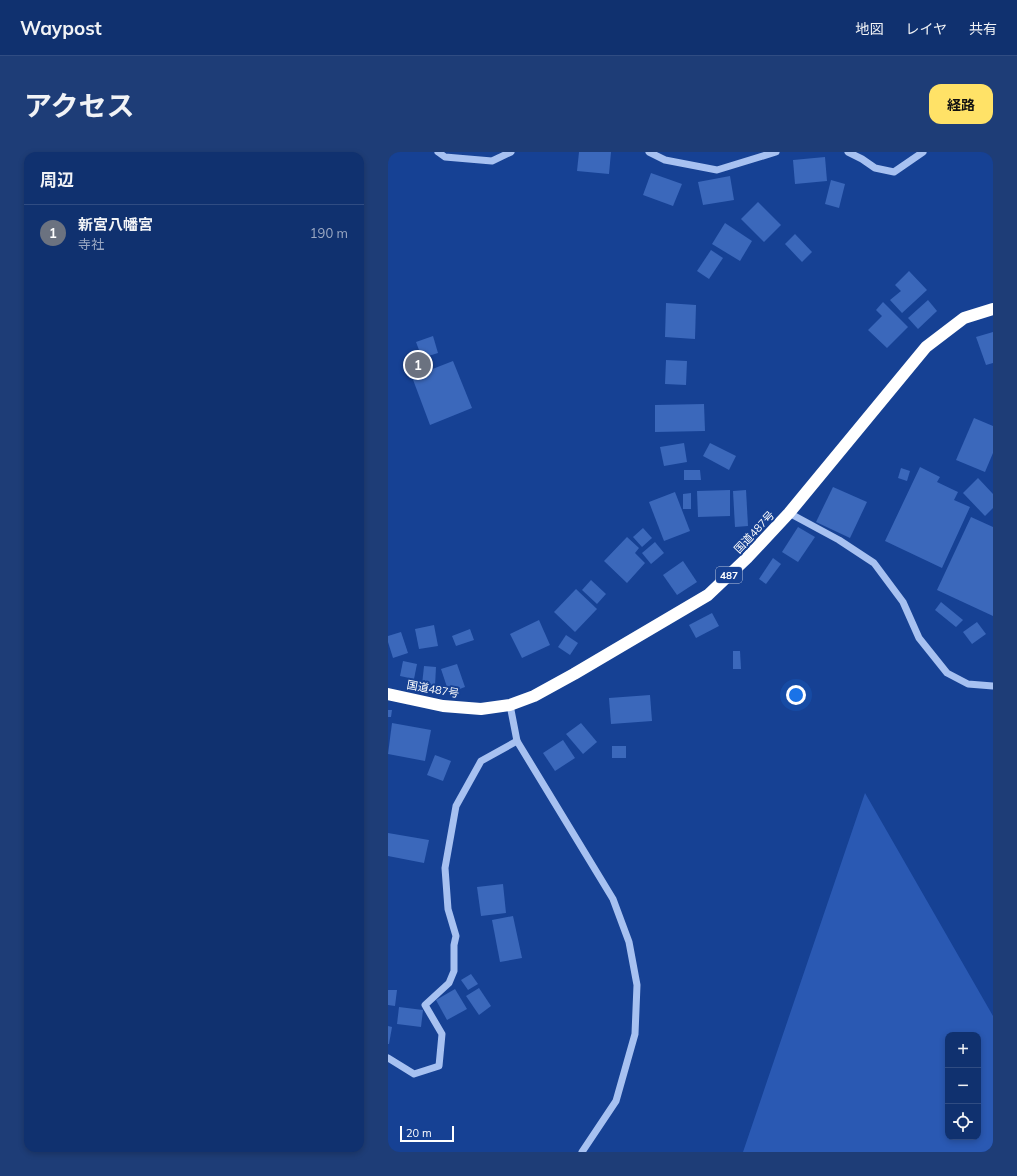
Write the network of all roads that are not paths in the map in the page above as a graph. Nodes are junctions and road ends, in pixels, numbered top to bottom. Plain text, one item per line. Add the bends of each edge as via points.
1 (438, 152) edge
2 (511, 152) edge
3 (649, 152) edge
4 (776, 152) edge
5 (848, 152) edge
6 (923, 152) edge
7 (993, 309) edge
8 (789, 513) junction
9 (993, 686) edge
10 (388, 694) edge
11 (510, 705) junction
12 (517, 741) junction
13 (388, 1058) edge
14 (582, 1152) edge

1 - 2 street via 445,157 492,161
3 - 4 street via 665,160 717,170
5 - 6 street via 875,168 894,172
7 - 8 highway, 国道487号 / 487 via 964,318 926,347
8 - 9 street via 839,540 874,563 902,602 919,638 948,673 968,684
8 - 11 highway, 国道487号 / 487 via 748,558 708,595 574,674 534,696
10 - 11 highway, 国道487号 / 487 via 443,706 481,709
11 - 12 street
12 - 13 street via 481,761 456,806 445,868 448,909 456,936 454,971 449,983 426,1005 442,1034 439,1066 414,1074
12 - 14 street via 613,899 629,942 637,984 635,1034 616,1101

